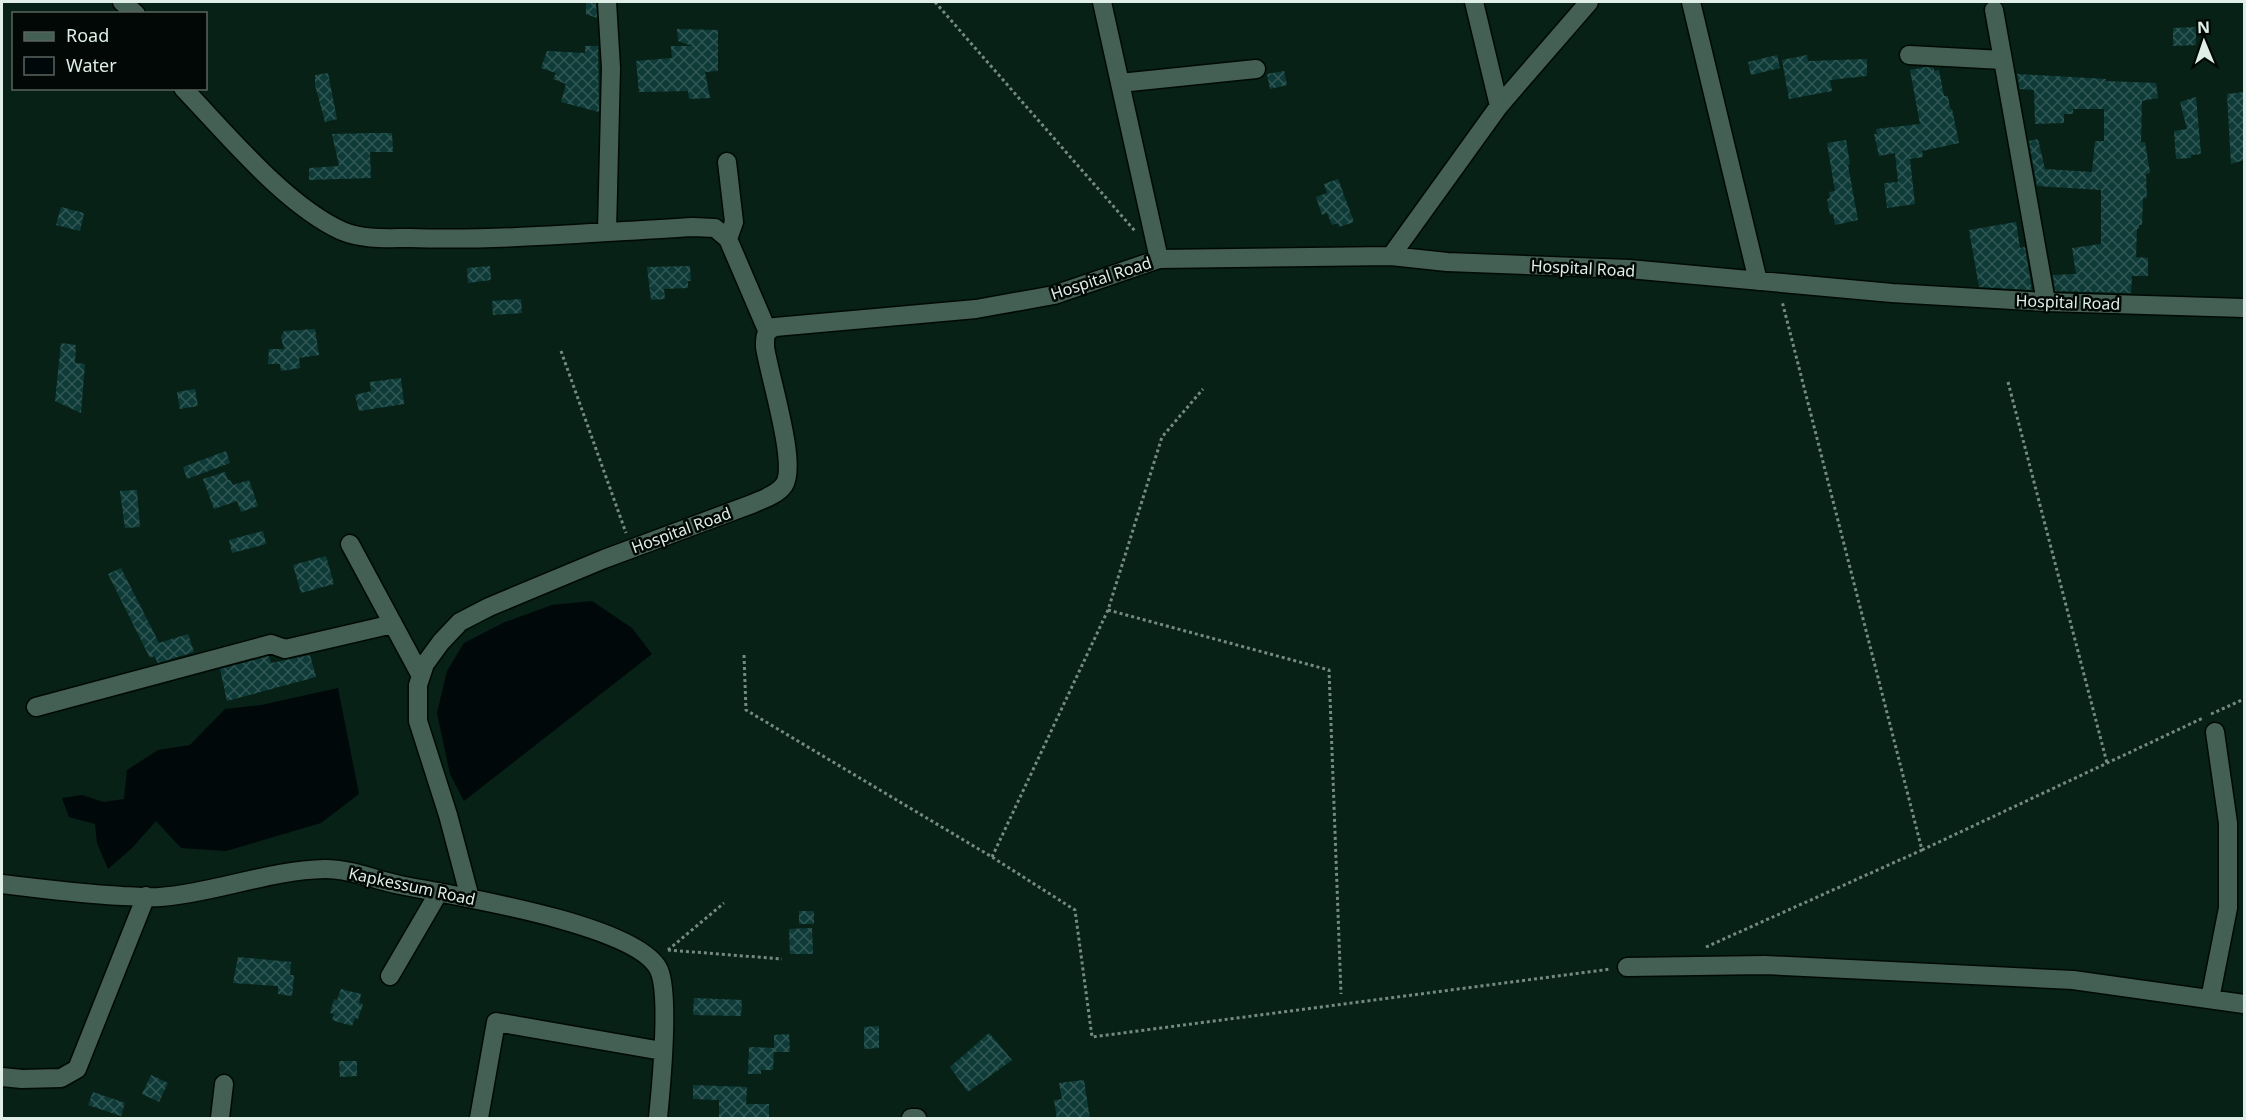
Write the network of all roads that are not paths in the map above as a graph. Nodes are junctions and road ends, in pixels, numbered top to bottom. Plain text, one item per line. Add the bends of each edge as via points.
1 (122, 2) edge
2 (607, 2) edge
3 (1102, 2) edge
4 (1474, 2) edge
5 (1589, 2) edge
6 (1691, 2) edge
7 (1994, 10) dead end
8 (134, 12) edge
9 (1909, 54) dead end
10 (2003, 60) junction
11 (1256, 69) dead end
12 (1120, 83) junction
13 (185, 90) edge
14 (1499, 106) junction
15 (727, 162) dead end
16 (607, 231) junction
17 (728, 239) junction
18 (1391, 256) junction
19 (1159, 259) junction
20 (1758, 281) junction
21 (2046, 302) junction
22 (2244, 308) edge
23 (767, 330) junction
24 (350, 544) dead end
25 (393, 624) junction
26 (421, 676) junction
27 (36, 707) dead end
28 (2215, 732) dead end
29 (2, 884) edge
30 (439, 892) junction
31 (146, 896) junction
32 (470, 898) junction
33 (1628, 967) road end
34 (390, 976) dead end
35 (2210, 999) junction
36 (2244, 1004) edge
37 (662, 1051) junction
38 (2, 1077) edge
39 (224, 1084) dead end
40 (220, 1119) edge
41 (479, 1119) edge
42 (658, 1119) edge
43 (911, 1119) edge
44 (917, 1119) edge

1 - 8 street
2 - 16 street via 611,68
3 - 12 street
4 - 14 street
5 - 14 street
6 - 20 street
7 - 10 street
9 - 10 street
10 - 21 street
11 - 12 street
12 - 19 street
13 - 16 street via 280,188 340,230 359,237 441,239
14 - 18 street
15 - 17 street via 734,222
16 - 17 street via 708,227
17 - 23 street
18 - 19 street, Hospital Road
18 - 20 street, Hospital Road via 1629,269
19 - 23 street, Hospital Road via 1054,295 976,309 800,323
20 - 21 street, Hospital Road
21 - 22 street, Hospital Road
23 - 26 street, Hospital Road via 765,347 789,466 784,486 752,504 632,548 460,622 425,664
24 - 25 street
25 - 26 street
25 - 27 street via 285,649 271,644
26 - 32 street, Hospital Road via 418,721
28 - 35 street via 2228,823 2228,908
29 - 31 street, Kapkessum Road via 75,894
30 - 31 street, Kapkessum Road via 328,869
30 - 32 street, Kapkessum Road
30 - 34 street
31 - 38 street via 77,1069 61,1078
32 - 37 street, Kapkessum Road via 581,924 641,952 658,968 664,989
33 - 35 street via 1765,965 2073,980
35 - 36 street
37 - 41 street via 496,1022
37 - 42 street, Kapkessum Road
39 - 40 street
43 - 44 street

